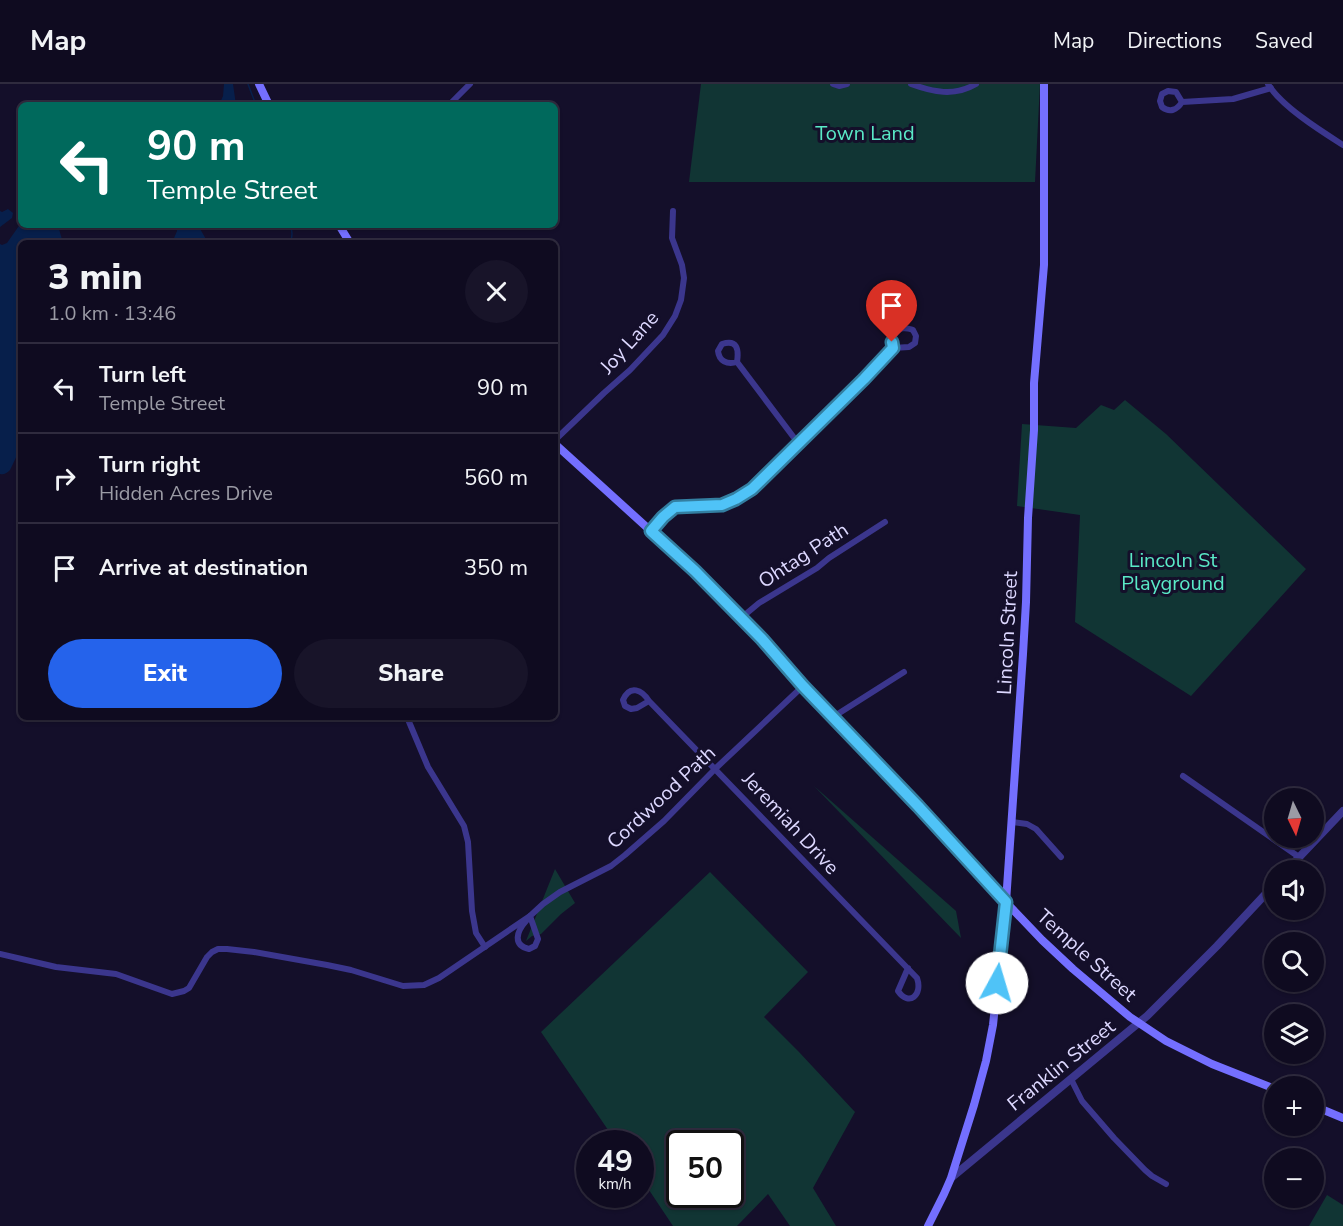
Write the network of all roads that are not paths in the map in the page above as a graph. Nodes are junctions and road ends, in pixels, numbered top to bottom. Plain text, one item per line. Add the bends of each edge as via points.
1 (259, 84) edge
2 (470, 84) edge
3 (833, 84) edge
4 (847, 84) edge
5 (910, 84) edge
6 (976, 84) edge
7 (1044, 84) edge
8 (1269, 86) edge
9 (957, 88) edge
10 (268, 102) edge
11 (452, 102) edge
12 (1182, 102) dead end
13 (1343, 145) edge
14 (673, 211) dead end
15 (893, 348) dead end
16 (737, 362) dead end
17 (558, 439) edge
18 (798, 443) junction
19 (558, 445) edge
20 (885, 522) dead end
21 (651, 531) junction
22 (741, 618) junction
23 (904, 672) dead end
24 (803, 686) junction
25 (650, 701) dead end
26 (833, 717) junction
27 (409, 720) edge
28 (716, 768) junction
29 (1183, 776) dead end
30 (1343, 811) edge
31 (1012, 822) junction
32 (1061, 857) dead end
33 (1299, 857) junction
34 (1296, 860) edge
35 (1264, 896) edge
36 (1006, 902) junction
37 (530, 916) junction
38 (485, 946) junction
39 (0, 954) edge
40 (908, 968) junction
41 (1138, 1023) junction
42 (1071, 1079) junction
43 (1264, 1084) edge
44 (1324, 1110) edge
45 (1343, 1118) edge
46 (951, 1178) junction
47 (1166, 1184) dead end
48 (928, 1226) edge

1 - 10 main road
2 - 11 street
3 - 4 street
5 - 9 street via 946,93
6 - 9 street
7 - 31 main road, Lincoln Street via 1044,265 1034,383 1026,612
8 - 12 street via 1233,99
8 - 13 street via 1282,101
14 - 17 street, Joy Lane via 672,238 684,278 675,316 630,370
15 - 18 street
16 - 18 street
18 - 21 street via 741,496 722,505 675,507
19 - 21 main road, Temple Street
20 - 22 street, Ohtag Path
21 - 22 main road, Temple Street
22 - 24 main road, Temple Street
23 - 26 street
24 - 26 main road, Temple Street
24 - 28 street, Cordwood Path
25 - 28 street, Jeremiah Drive
26 - 36 main road, Temple Street
27 - 38 street via 428,767 464,826 472,911 476,933
28 - 37 street, Cordwood Path via 625,855 560,892
28 - 40 street, Jeremiah Drive
29 - 33 street
30 - 33 street
31 - 32 street via 1036,830
31 - 36 main road, Lincoln Street
33 - 34 street
35 - 41 street, Franklin Street
36 - 41 main road, Temple Street via 1052,950
36 - 46 main road, Lincoln Street via 989,1046
37 - 37 street, Cordwood Path via 538,939 529,949 521,946 518,934
37 - 38 street
38 - 39 street via 434,981 408,987 327,965 218,949 207,957 189,988 172,994 116,974 56,967
40 - 40 street, Jeremiah Drive via 920,985 917,995 911,998 898,991
41 - 42 street, Franklin Street
41 - 43 main road, Temple Street via 1188,1053
42 - 46 street, Franklin Street
42 - 47 street via 1082,1101 1114,1138 1144,1170
44 - 45 main road
46 - 48 main road, Franklin Street

